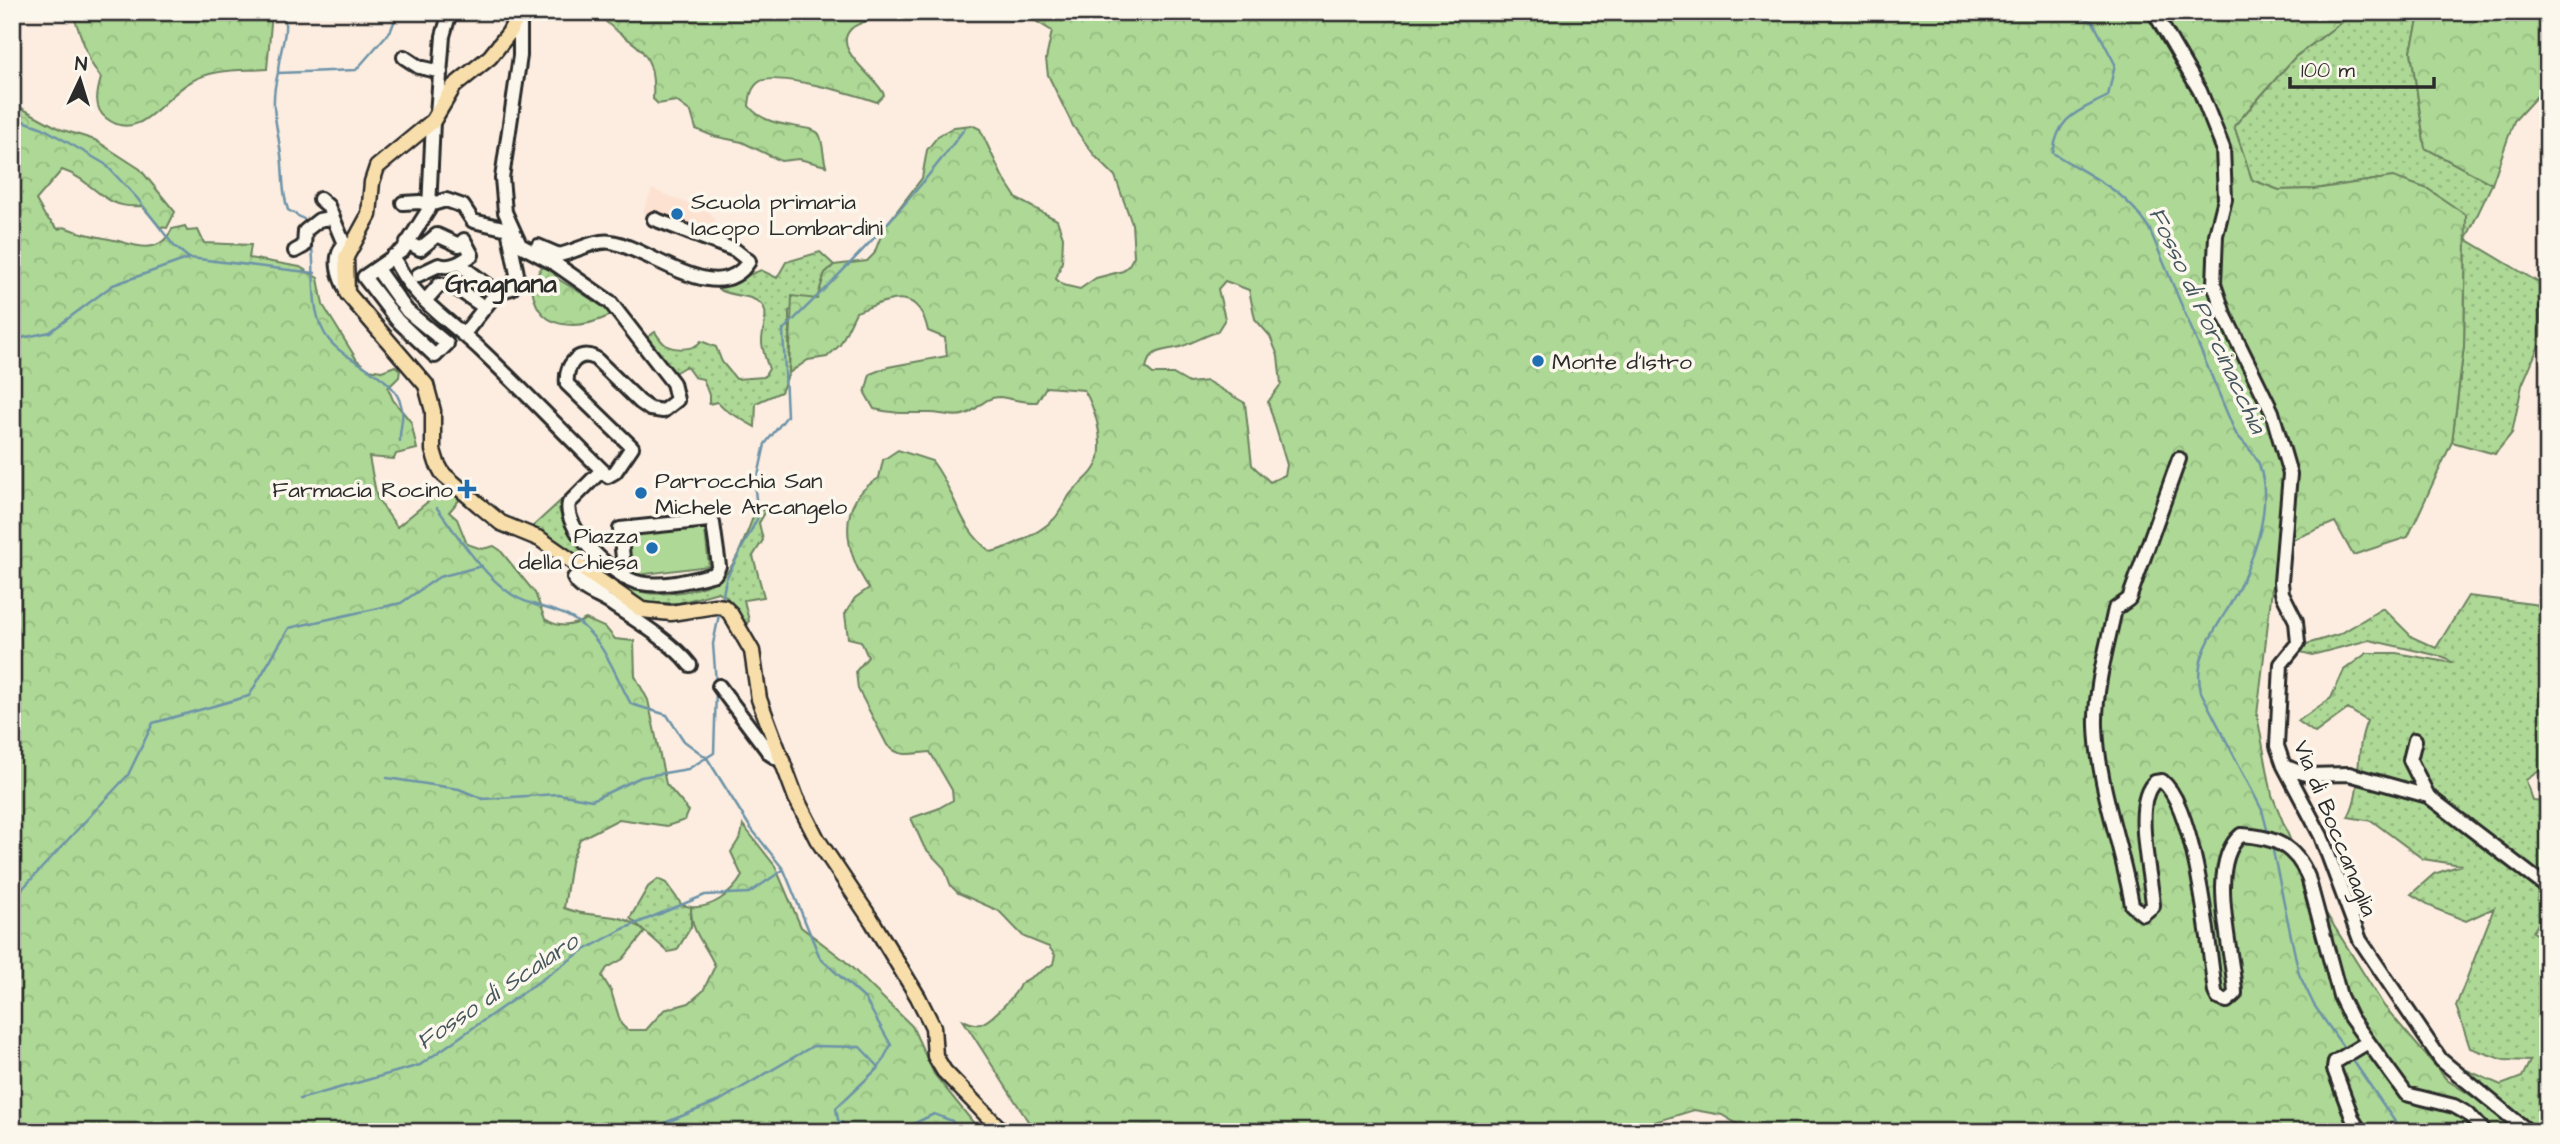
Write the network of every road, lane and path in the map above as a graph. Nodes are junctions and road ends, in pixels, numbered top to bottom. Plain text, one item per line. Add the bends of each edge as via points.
1 (450, 12) edge
2 (2154, 12) edge
3 (520, 13) edge
4 (404, 57) dead end
5 (442, 72) junction
6 (435, 118) junction
7 (320, 199) dead end
8 (403, 203) dead end
9 (429, 205) junction
10 (325, 219) junction
11 (654, 219) dead end
12 (513, 231) junction
13 (407, 242) junction
14 (420, 249) junction
15 (295, 251) dead end
16 (393, 256) junction
17 (461, 262) junction
18 (347, 292) junction
19 (497, 292) junction
20 (425, 301) junction
21 (484, 307) junction
22 (463, 335) junction
23 (447, 344) dead end
24 (2179, 458) dead end
25 (602, 470) junction
26 (625, 578) junction
27 (607, 589) junction
28 (690, 665) dead end
29 (719, 686) dead end
30 (2415, 740) dead end
31 (783, 762) junction
32 (2284, 766) junction
33 (2428, 796) junction
34 (2548, 888) edge
35 (2363, 1044) junction
36 (1003, 1132) edge
37 (2361, 1132) edge
38 (2485, 1132) edge
39 (2529, 1132) edge

1 - 5 street via 443,36
2 - 32 street, Via di Boccanaglia via 2200,91 2223,148 2225,199 2216,235 2214,284 2272,412 2290,474 2281,582 2296,621 2298,643 2281,664 2276,725
3 - 6 main road via 490,57 454,86
3 - 12 street via 520,56 502,178 505,212
4 - 5 street via 419,67
5 - 6 street
6 - 9 street
6 - 18 main road via 377,167 369,215 346,257
7 - 10 street via 328,206
8 - 9 street
9 - 12 street via 446,200 463,205 473,221
9 - 13 street
10 - 15 street via 305,231 304,246
10 - 18 street via 344,244 338,257 339,276
11 - 12 street via 735,250 749,261 735,275 709,280 609,241 559,256
12 - 19 street via 517,274 512,288
12 - 25 street via 520,244 610,302 676,390 673,406 663,411 650,409 595,358 576,358 568,367 567,384 632,447 615,472 608,476
13 - 14 street
13 - 16 street
14 - 17 street via 423,272
14 - 17 street via 440,231 459,245 464,240 472,255
16 - 20 street via 401,275
16 - 23 street via 364,277 397,320 435,356
17 - 19 street
18 - 27 main road via 426,385 433,411 433,450 443,474 501,523 540,540
19 - 21 street
20 - 21 street via 440,284
20 - 22 street
21 - 22 street
22 - 25 street
24 - 35 street via 2129,599 2115,609 2098,691 2101,773 2132,905 2143,914 2153,906 2144,836 2148,789 2161,781 2171,790 2185,820 2210,939 2215,992 2218,999 2227,1001 2235,994 2224,881 2234,840 2241,835 2284,843 2301,861 2344,1009
25 - 26 street via 569,503 568,516 591,550
26 - 26 street via 620,529 712,521 719,566 715,574 655,585
27 - 28 street via 601,592 574,578 670,645
27 - 31 main road via 631,605 655,613 720,606 736,621 752,651 755,685
29 - 31 street via 770,754
30 - 33 street via 2410,760
31 - 36 main road via 817,839 918,997 933,1027 935,1056
32 - 33 street via 2308,775 2349,775
32 - 39 street, Via di Boccanaglia via 2321,836 2360,940 2397,999 2451,1071
33 - 34 street
35 - 37 street via 2340,1057 2334,1069
35 - 38 street via 2406,1094 2454,1106

